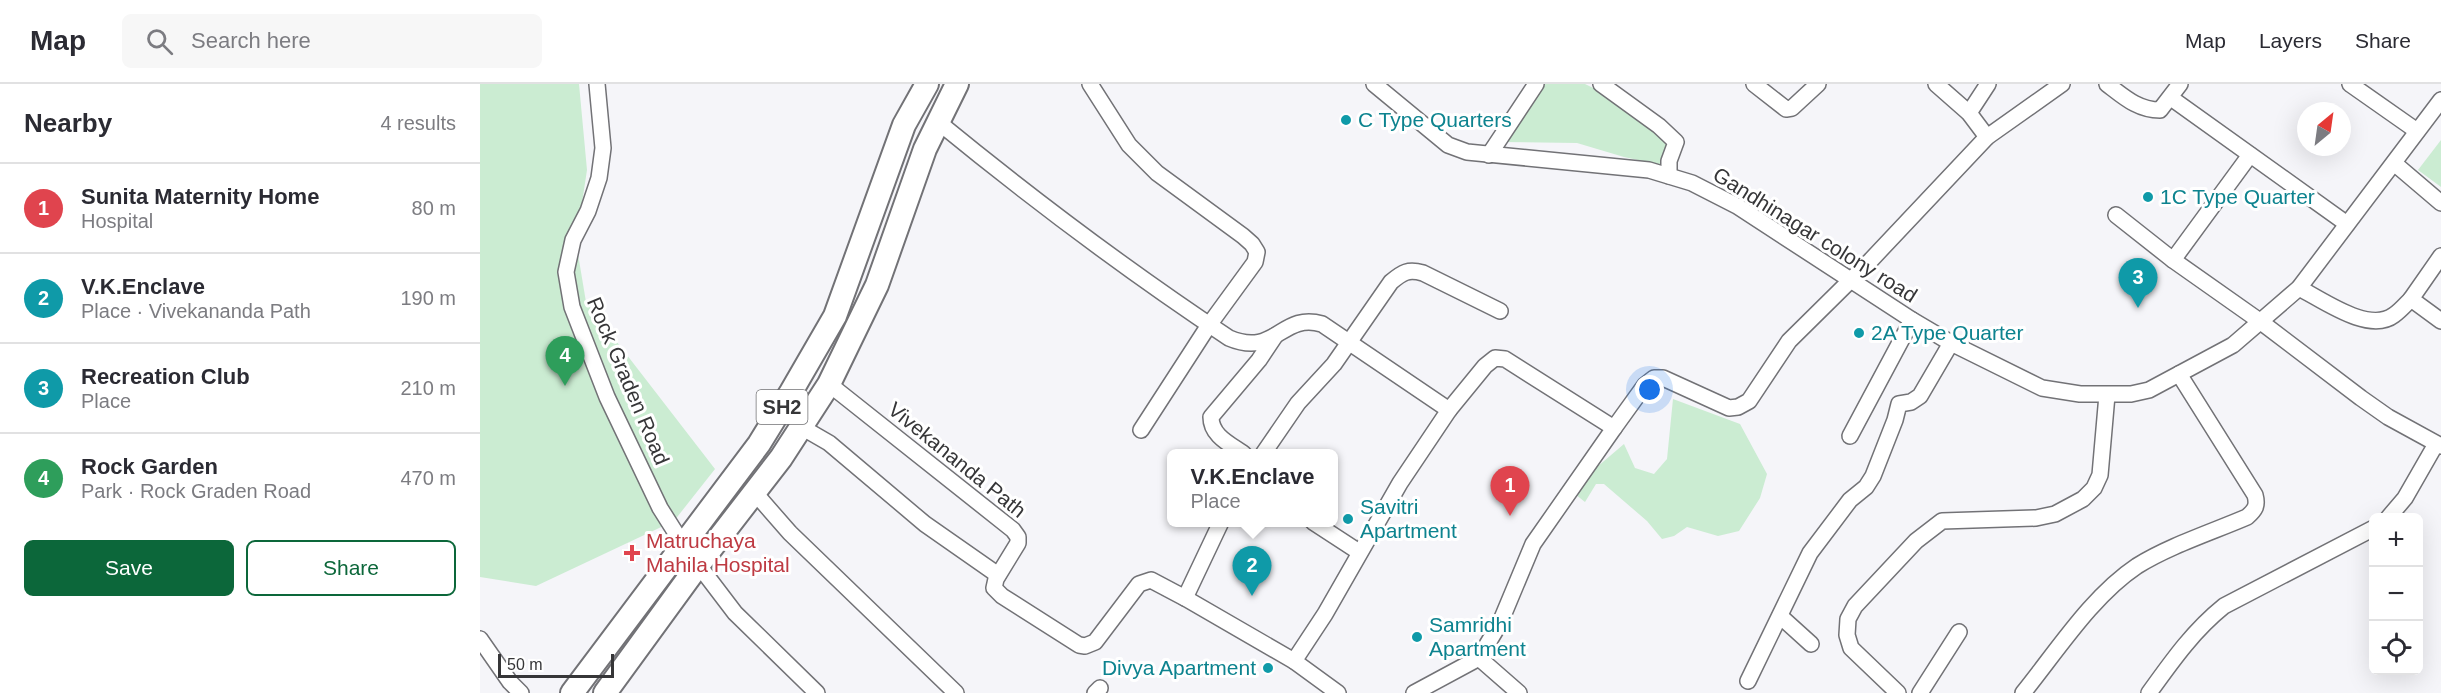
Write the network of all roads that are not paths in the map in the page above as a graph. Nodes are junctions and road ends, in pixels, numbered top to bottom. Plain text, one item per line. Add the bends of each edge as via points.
1 (597, 84) edge
2 (927, 84) edge
3 (957, 84) edge
4 (1090, 84) edge
5 (1374, 84) edge
6 (1536, 84) edge
7 (1601, 84) edge
8 (1754, 84) edge
9 (1818, 84) edge
10 (1936, 84) edge
11 (1988, 84) edge
12 (2062, 84) edge
13 (2107, 84) edge
14 (2181, 84) edge
15 (2350, 84) edge
16 (2170, 98) junction
17 (2441, 100) edge
18 (1969, 113) junction
19 (936, 122) junction
20 (2417, 131) junction
21 (1987, 137) junction
22 (1489, 155) junction
23 (2250, 155) junction
24 (2394, 163) junction
25 (1669, 176) junction
26 (2441, 203) edge
27 (2116, 215) dead end
28 (2347, 224) junction
29 (2441, 256) edge
30 (2173, 260) junction
31 (1850, 281) junction
32 (2299, 288) junction
33 (2411, 298) junction
34 (1500, 311) dead end
35 (1912, 320) junction
36 (2441, 321) edge
37 (2261, 322) junction
38 (1209, 324) junction
39 (1275, 335) junction
40 (1350, 341) junction
41 (1951, 343) junction
42 (2179, 374) junction
43 (829, 384) junction
44 (2107, 395) junction
45 (1449, 410) junction
46 (803, 428) junction
47 (1614, 428) junction
48 (1141, 430) dead end
49 (1850, 435) dead end
50 (2438, 445) edge
51 (1238, 449) edge
52 (1266, 449) edge
53 (755, 493) junction
54 (2392, 513) edge
55 (1219, 527) edge
56 (1321, 527) edge
57 (2369, 530) edge
58 (684, 546) junction
59 (1359, 552) junction
60 (699, 564) junction
61 (998, 575) junction
62 (1185, 598) junction
63 (1780, 616) junction
64 (1959, 632) dead end
65 (480, 639) edge
66 (1811, 644) dead end
67 (1479, 658) junction
68 (1294, 661) junction
69 (1748, 681) dead end
70 (521, 693) edge
71 (572, 693) edge
72 (605, 693) edge
73 (817, 693) edge
74 (956, 693) edge
75 (1338, 693) edge
76 (1414, 693) edge
77 (1519, 693) edge
78 (1898, 693) edge
79 (1920, 693) edge
80 (2023, 693) edge
81 (2149, 693) edge

1 - 58 street, Rock Graden Road via 603,148 599,178 573,240 566,272 572,307 650,488
2 - 58 main road, SH2 via 904,125 835,316 759,444
3 - 19 main road, SH2
4 - 38 street via 1129,145 1157,173 1243,236 1257,252 1256,261
5 - 22 street, Gandhinagar colony road via 1448,145
6 - 22 street
7 - 25 street via 1676,142 1669,161
8 - 9 street via 1786,109
10 - 18 street
11 - 18 street
12 - 21 street
13 - 16 street via 2148,110 2160,110
14 - 16 street
15 - 20 street
16 - 23 street
17 - 20 street, Gandhinagar colony road
18 - 21 street
19 - 38 street via 1018,188
19 - 43 main road, SH2 via 877,285
20 - 24 street, Gandhinagar colony road
21 - 31 street
22 - 25 street, Gandhinagar colony road via 1649,170
23 - 28 street
23 - 30 street
24 - 26 street
24 - 28 street, Gandhinagar colony road
25 - 31 street, Gandhinagar colony road via 1737,206
27 - 30 street
28 - 32 street, Gandhinagar colony road
29 - 33 street
30 - 37 street
31 - 35 street, Gandhinagar colony road
31 - 47 street via 1789,340 1749,401 1729,408 1663,378 1654,378
32 - 33 street via 2361,320 2378,322 2393,317
32 - 37 street, Gandhinagar colony road
33 - 36 street
34 - 40 street via 1411,270 1391,282
35 - 41 street, Gandhinagar colony road
35 - 49 street
37 - 42 street, Gandhinagar colony road via 2233,345
37 - 50 street via 2361,398
38 - 39 street via 1244,344 1255,345
38 - 48 street
39 - 40 street via 1310,320
39 - 51 street via 1211,417 1215,432
40 - 45 street
40 - 52 street
41 - 44 street, Gandhinagar colony road via 2042,388
41 - 63 street via 1920,396 1899,404 1873,476 1809,554
42 - 44 street, Gandhinagar colony road via 2149,390
42 - 80 street via 2255,495 2254,512 2159,555 2119,580
43 - 46 main road, SH2
43 - 61 street, Vivekananda Path via 1013,530 1018,543
44 - 78 street via 2100,476 2083,499 2055,514 2036,518 1942,521 1916,541 1855,606 1848,620 1851,648
45 - 47 street via 1485,366 1495,358 1505,359
45 - 59 street
46 - 53 main road, SH2
46 - 61 street via 829,443 925,524
47 - 67 street via 1533,544 1500,623
50 - 54 street
53 - 60 main road, SH2
53 - 74 street
55 - 62 street
56 - 59 street
57 - 81 street via 2224,606 2185,643
58 - 60 street, Rock Graden Road
58 - 71 main road, SH2
59 - 68 street
60 - 72 main road, SH2
60 - 73 street, Rock Graden Road via 735,613
61 - 62 street via 994,585 997,593 1085,646 1095,642 1133,590 1145,581 1159,583
62 - 68 street
63 - 66 street
63 - 69 street
64 - 79 street
65 - 70 street
67 - 76 street
67 - 77 street
68 - 75 street

